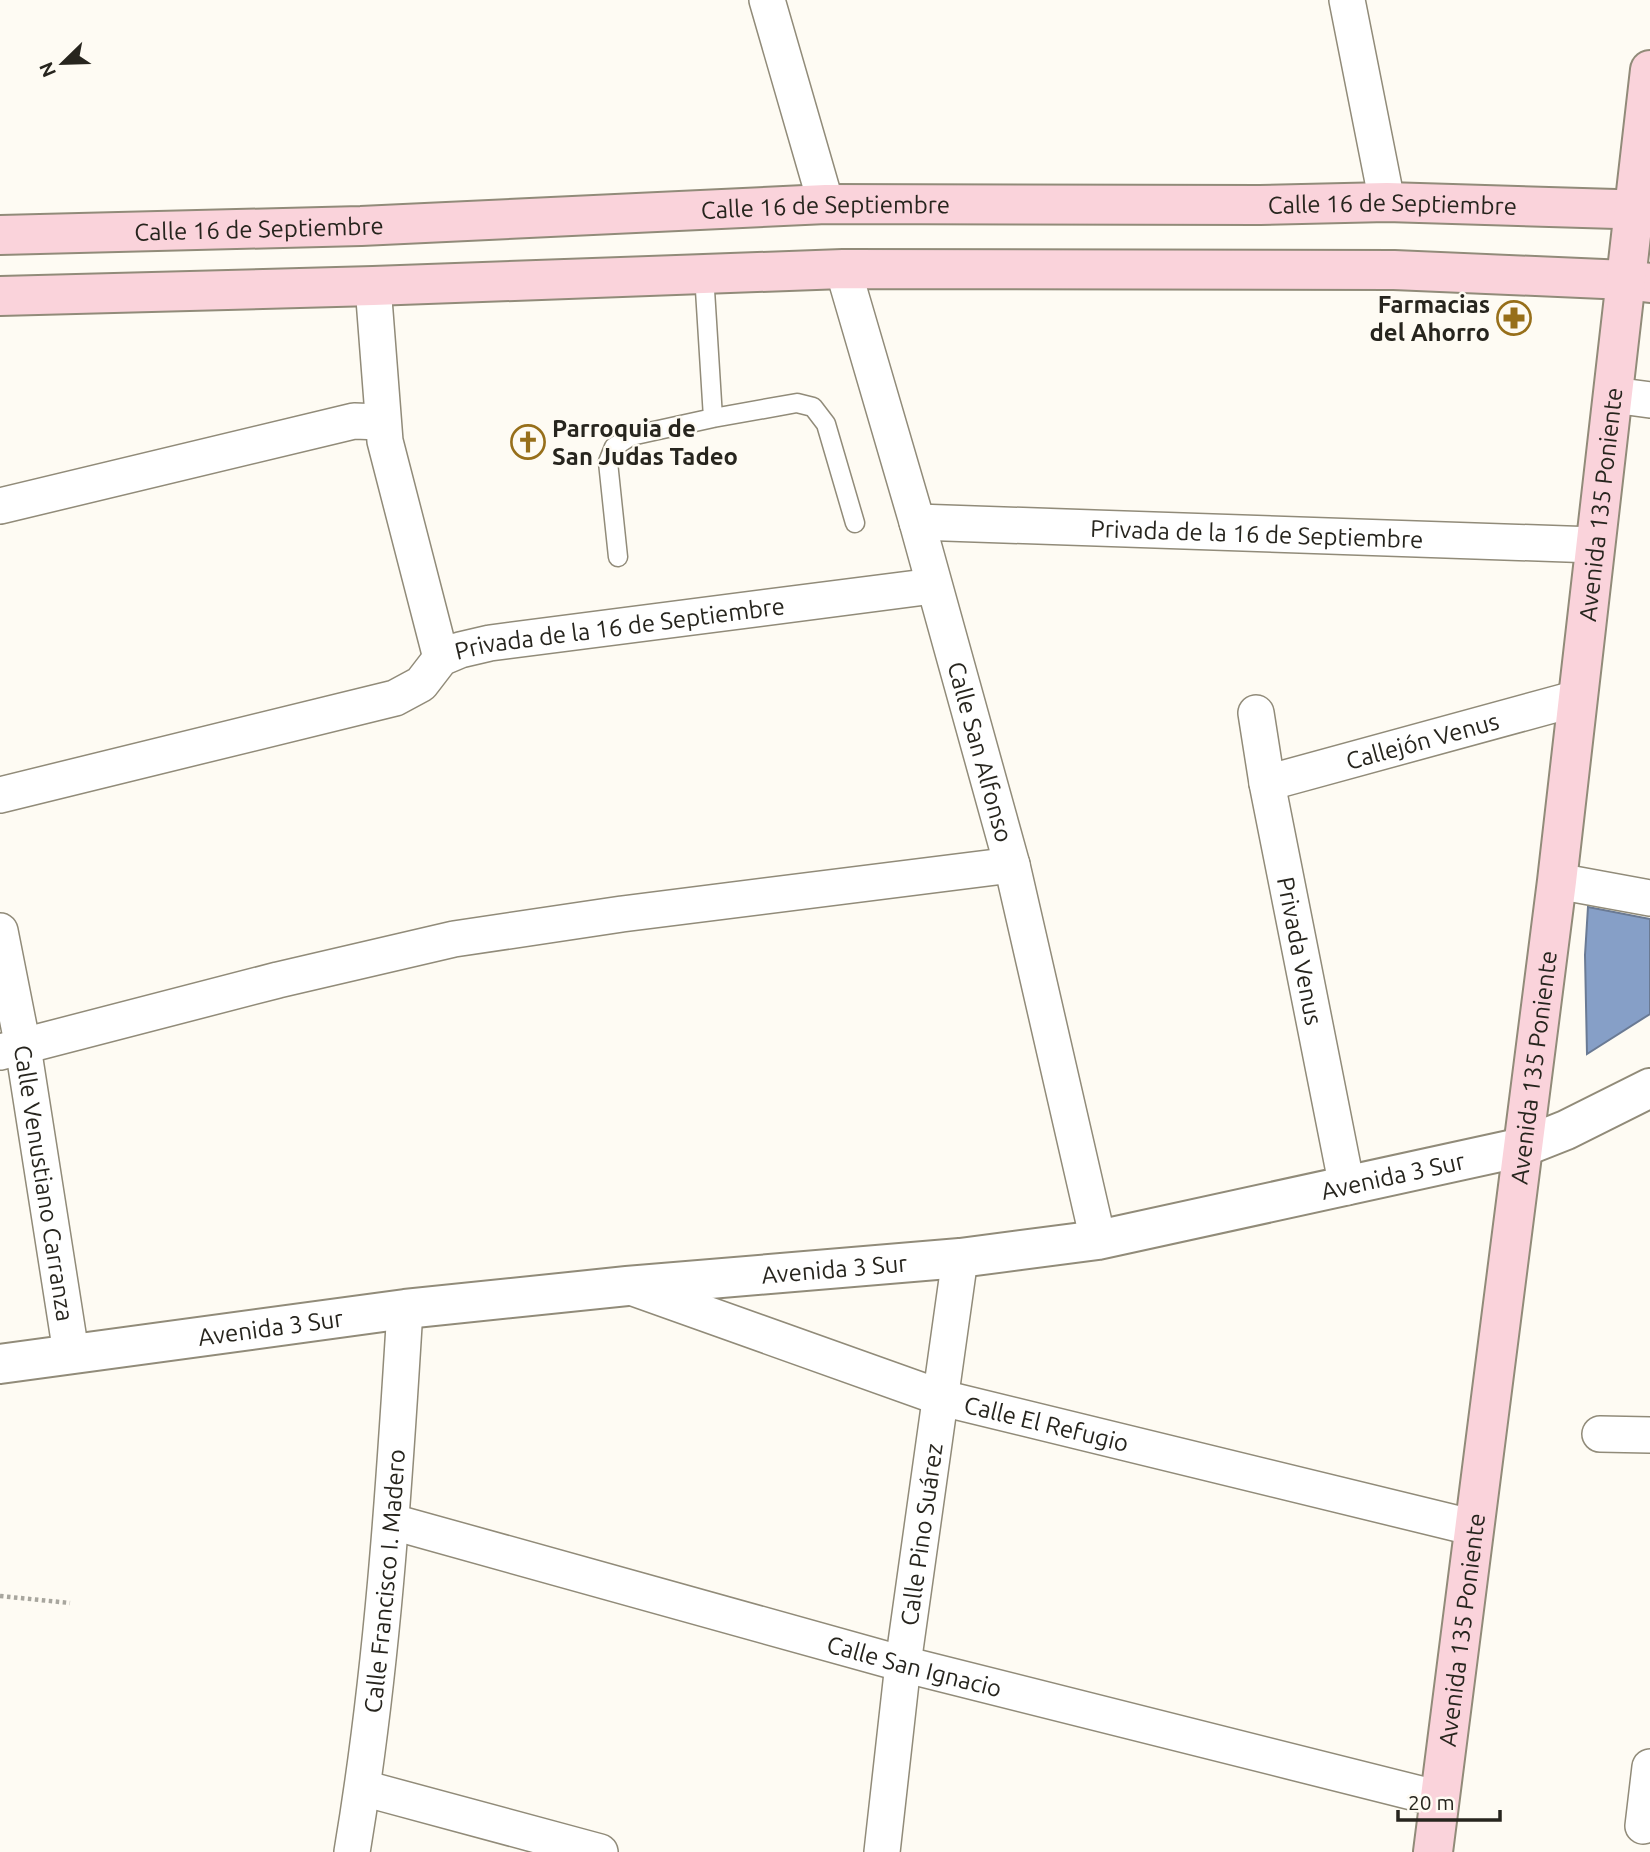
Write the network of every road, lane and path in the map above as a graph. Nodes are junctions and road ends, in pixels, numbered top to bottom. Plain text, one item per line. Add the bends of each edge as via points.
1 (767, 0) edge
2 (1347, 0) edge
3 (1650, 70) edge
4 (1387, 202) junction
5 (826, 204) junction
6 (1642, 209) edge
7 (0, 235) edge
8 (843, 269) junction
9 (704, 274) junction
10 (1638, 282) edge
11 (373, 286) junction
12 (0, 296) edge
13 (1632, 398) edge
14 (713, 418) junction
15 (382, 422) junction
16 (0, 506) edge
17 (917, 522) junction
18 (855, 523) dead end
19 (1595, 545) junction
20 (618, 557) dead end
21 (933, 586) junction
22 (441, 659) junction
23 (1578, 698) junction
24 (1256, 713) dead end
25 (1266, 783) junction
26 (0, 795) edge
27 (1012, 865) junction
28 (1557, 881) junction
29 (1650, 898) edge
30 (0, 931) edge
31 (11, 1050) edge
32 (1650, 1088) edge
33 (1523, 1147) junction
34 (1347, 1187) junction
35 (1098, 1240) junction
36 (960, 1258) junction
37 (626, 1286) junction
38 (405, 1309) junction
39 (71, 1353) junction
40 (0, 1364) edge
41 (942, 1398) junction
42 (1600, 1434) dead end
43 (1650, 1435) edge
44 (393, 1522) junction
45 (1475, 1528) junction
46 (0, 1596) edge
47 (71, 1603) dead end
48 (903, 1664) junction
49 (1649, 1782) edge
50 (363, 1788) junction
51 (1440, 1799) junction
52 (1643, 1826) dead end
53 (352, 1852) edge
54 (600, 1852) edge
55 (882, 1852) edge
56 (1433, 1852) edge

1 - 5 street
2 - 4 street
3 - 6 main road, Avenida 135 Poniente
4 - 5 main road, Calle 16 de Septiembre
4 - 6 main road, Calle 16 de Septiembre
5 - 7 main road, Calle 16 de Septiembre via 361,226
6 - 10 main road, Avenida 135 Poniente
8 - 9 main road
8 - 10 main road via 1394,270
8 - 17 street, Calle San Alfonso
9 - 11 main road
9 - 14 lane
10 - 13 main road, Avenida 135 Poniente
11 - 12 main road
11 - 15 street
13 - 19 main road, Avenida 135 Poniente
14 - 18 lane via 797,403 813,407 826,424
14 - 20 lane via 631,436 614,447 608,463
15 - 16 street via 354,421
15 - 22 street
17 - 19 street, Privada de la 16 de Septiembre
17 - 21 street, Calle San Alfonso
19 - 23 main road, Avenida 135 Poniente
21 - 22 street, Privada de la 16 de Septiembre via 490,643
21 - 27 street, Calle San Alfonso
22 - 26 street, Privada de la 16 de Septiembre via 421,684 395,698
23 - 25 street, Callejón Venus
23 - 28 main road, Avenida 135 Poniente
24 - 25 street, Privada Venus
25 - 34 street, Privada Venus
27 - 31 street via 454,939
27 - 35 street, Calle San Alfonso
28 - 29 street
28 - 33 main road, Avenida 135 Poniente
30 - 31 street, Calle Venustiano Carranza
31 - 39 street, Calle Venustiano Carranza
32 - 33 street, Avenida 3 Sur
33 - 34 street, Avenida 3 Sur
33 - 45 main road, Avenida 135 Poniente
34 - 35 street, Avenida 3 Sur
35 - 36 street, Avenida 3 Sur
36 - 37 street, Avenida 3 Sur
36 - 41 street, Calle Pino Suárez
37 - 38 street, Avenida 3 Sur
37 - 41 street, Calle El Refugio
38 - 39 street, Avenida 3 Sur
38 - 44 street, Calle Francisco I. Madero
39 - 40 street, Avenida 3 Sur
41 - 45 street, Calle El Refugio
41 - 48 street, Calle Pino Suárez
42 - 43 street
44 - 48 street, Calle San Ignacio
44 - 50 street, Calle Francisco I. Madero
45 - 51 main road, Avenida 135 Poniente
46 - 47 path
48 - 51 street, Calle San Ignacio
48 - 55 street, Calle Pino Suárez
49 - 52 street
50 - 53 street, Calle Francisco I. Madero
50 - 54 street
51 - 56 main road, Avenida 135 Poniente

